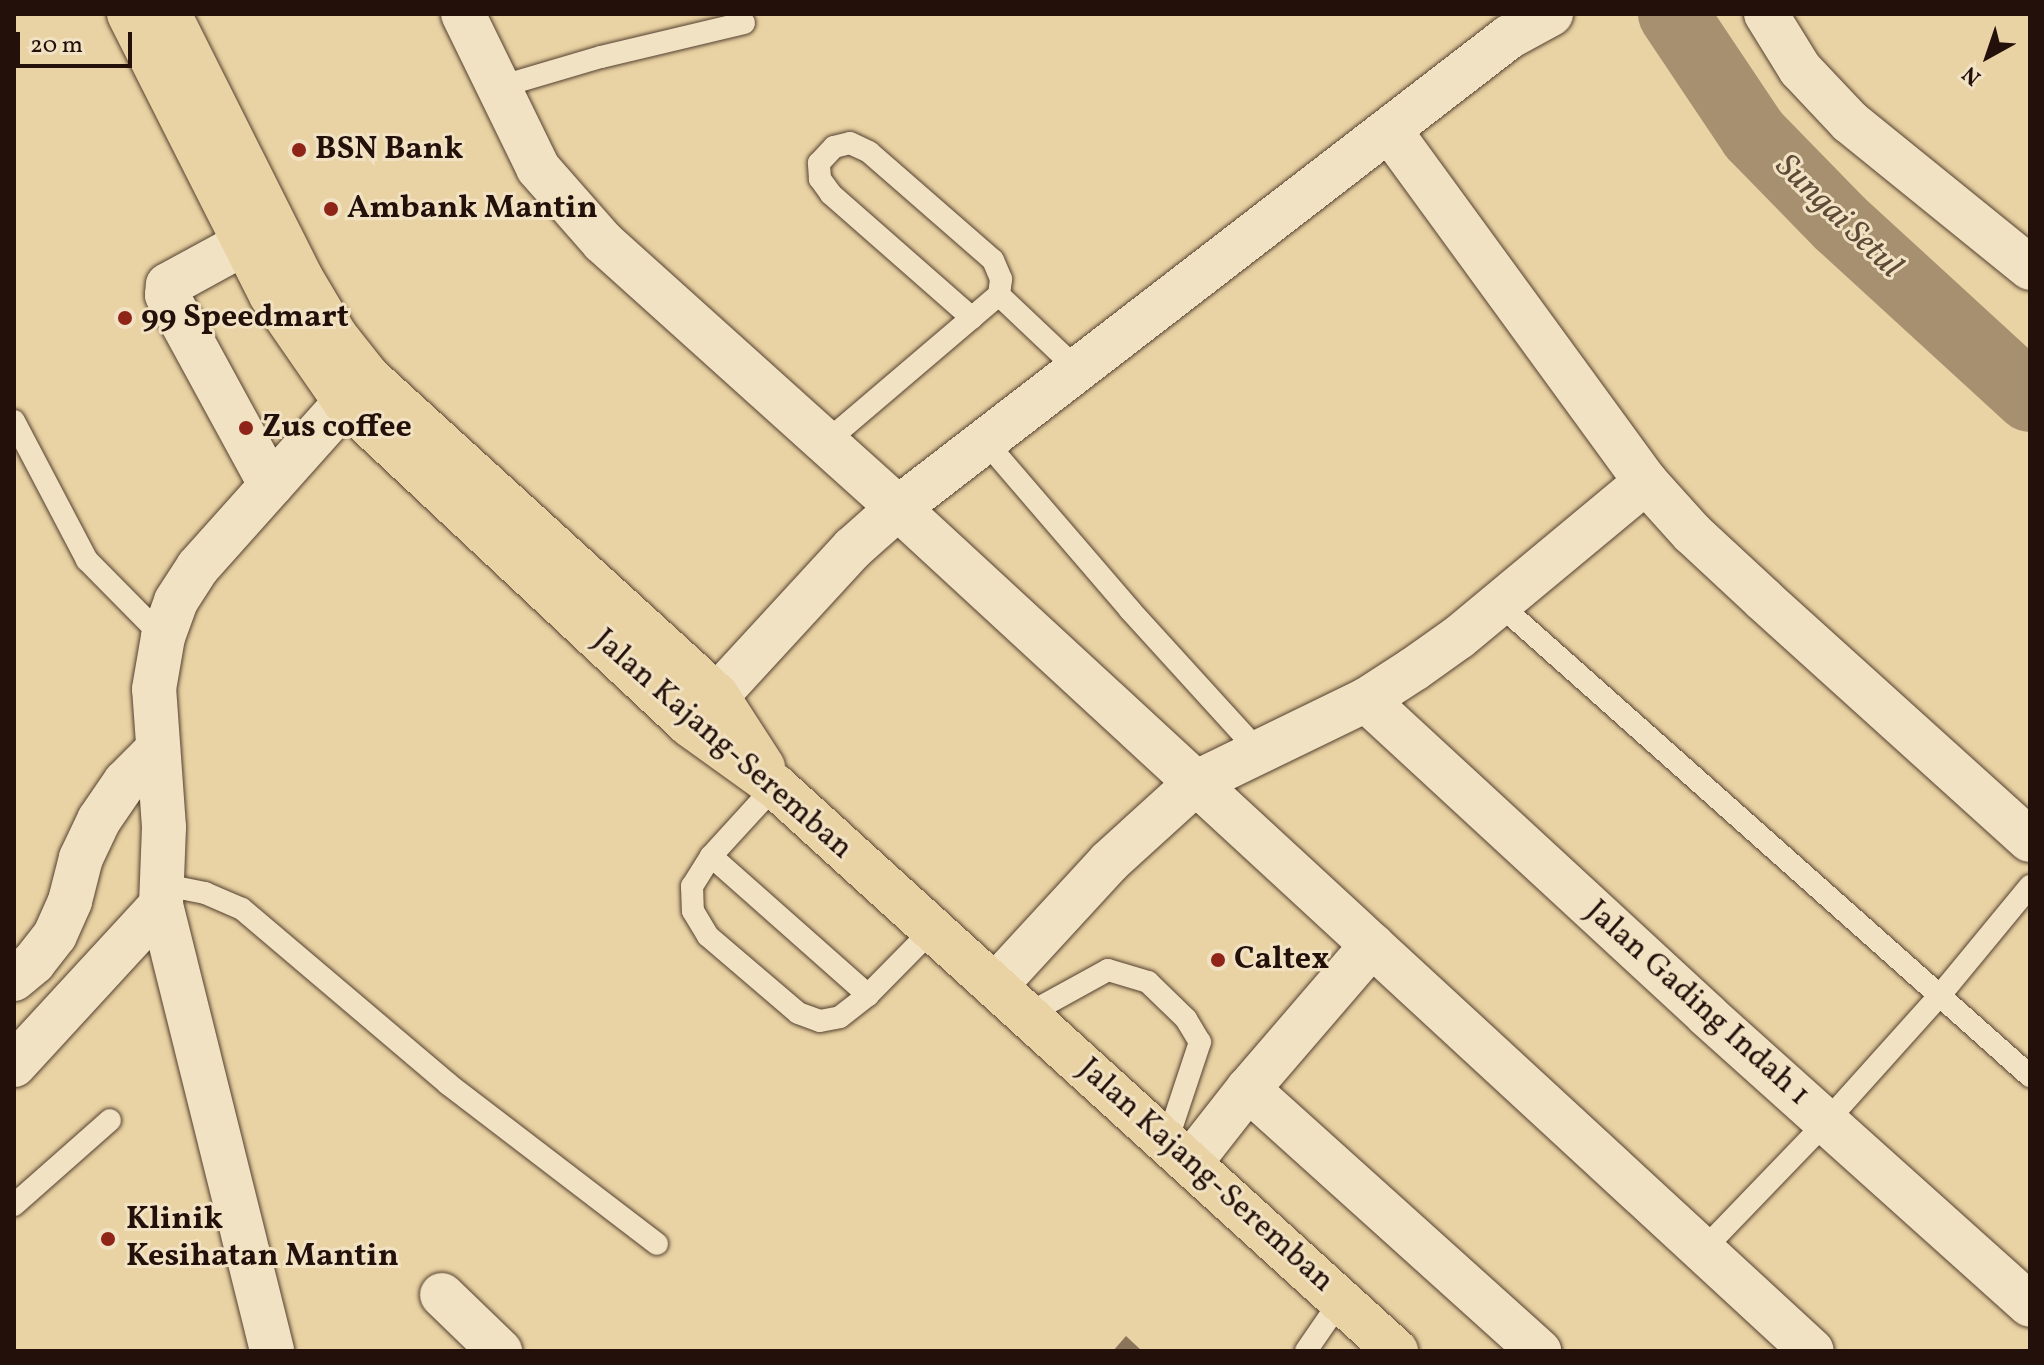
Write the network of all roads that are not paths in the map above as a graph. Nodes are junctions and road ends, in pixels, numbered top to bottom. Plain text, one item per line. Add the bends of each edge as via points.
1 (129, 14) edge
2 (169, 14) edge
3 (463, 14) edge
4 (1551, 14) edge
5 (1766, 14) edge
6 (744, 23) dead end
7 (1506, 25) edge
8 (499, 87) junction
9 (1390, 131) junction
10 (245, 243) junction
11 (2030, 268) edge
12 (999, 295) junction
13 (972, 318) junction
14 (1078, 370) junction
15 (356, 390) junction
16 (14, 421) edge
17 (984, 440) junction
18 (826, 442) junction
19 (1646, 482) junction
20 (271, 486) junction
21 (898, 508) junction
22 (1498, 603) junction
23 (163, 637) junction
24 (1366, 700) junction
25 (703, 711) junction
26 (158, 749) junction
27 (1260, 753) junction
28 (1197, 782) junction
29 (775, 786) junction
30 (2030, 840) edge
31 (711, 856) junction
32 (2030, 886) edge
33 (160, 894) junction
34 (933, 929) junction
35 (1372, 945) junction
36 (14, 979) edge
37 (996, 985) junction
38 (1941, 994) junction
39 (868, 995) junction
40 (1028, 1014) junction
41 (14, 1065) edge
42 (2030, 1076) edge
43 (1248, 1089) junction
44 (110, 1120) dead end
45 (1826, 1122) junction
46 (1178, 1152) junction
47 (14, 1205) edge
48 (657, 1244) dead end
49 (1703, 1250) junction
50 (442, 1295) dead end
51 (1341, 1300) junction
52 (2030, 1305) edge
53 (272, 1351) edge
54 (500, 1351) edge
55 (1306, 1351) edge
56 (1396, 1351) edge
57 (1539, 1351) edge
58 (1812, 1351) edge

1 - 10 main road, Jalan Kajang-Seremban
2 - 15 main road via 335,335
3 - 8 street
4 - 7 street
5 - 11 street via 1800,69 1850,122
6 - 8 lane
7 - 9 street
8 - 18 street via 538,168 603,242
9 - 14 street
9 - 19 street
10 - 15 main road, Jalan Kajang-Seremban via 271,295
10 - 20 street via 168,285 167,295
12 - 13 lane
12 - 13 lane via 1001,279 993,260 869,152 850,143 834,147 819,163 820,179 831,194
12 - 14 lane
13 - 18 lane
14 - 17 street
15 - 20 street
15 - 25 main road, Jalan Kajang-Seremban
16 - 23 lane via 87,560
17 - 21 street
17 - 27 lane
18 - 21 street
19 - 22 street
19 - 30 street via 1692,533
20 - 23 street via 198,567 176,601
21 - 25 street via 853,548
21 - 28 street
22 - 24 street via 1459,637
22 - 38 lane
23 - 26 street via 154,689
24 - 27 street
24 - 45 street, Jalan Gading Indah 1
25 - 29 main road, Jalan Kajang-Seremban
26 - 33 street via 164,827
26 - 36 street via 125,782 99,820 55,935
27 - 28 street
28 - 35 street
28 - 37 street via 1109,862
29 - 31 lane
29 - 34 main road, Jalan Kajang-Seremban
31 - 39 lane
31 - 39 lane via 692,886 693,911 708,936 798,1013 820,1021 840,1017
32 - 38 lane
33 - 41 street
33 - 48 lane via 205,893 242,909 448,1084
33 - 53 street
34 - 37 main road, Jalan Kajang-Seremban
34 - 39 lane
35 - 43 street
35 - 49 street
37 - 40 main road, Jalan Kajang-Seremban
38 - 42 lane
38 - 45 lane
40 - 46 main road, Jalan Kajang-Seremban
40 - 46 lane via 1108,970 1148,982 1186,1019 1200,1042
43 - 46 street
43 - 57 street
44 - 47 lane
45 - 49 lane
45 - 52 street, Jalan Gading Indah 1
46 - 51 main road, Jalan Kajang-Seremban
49 - 58 street
50 - 54 street
51 - 55 lane
51 - 56 main road, Jalan Kajang-Seremban

